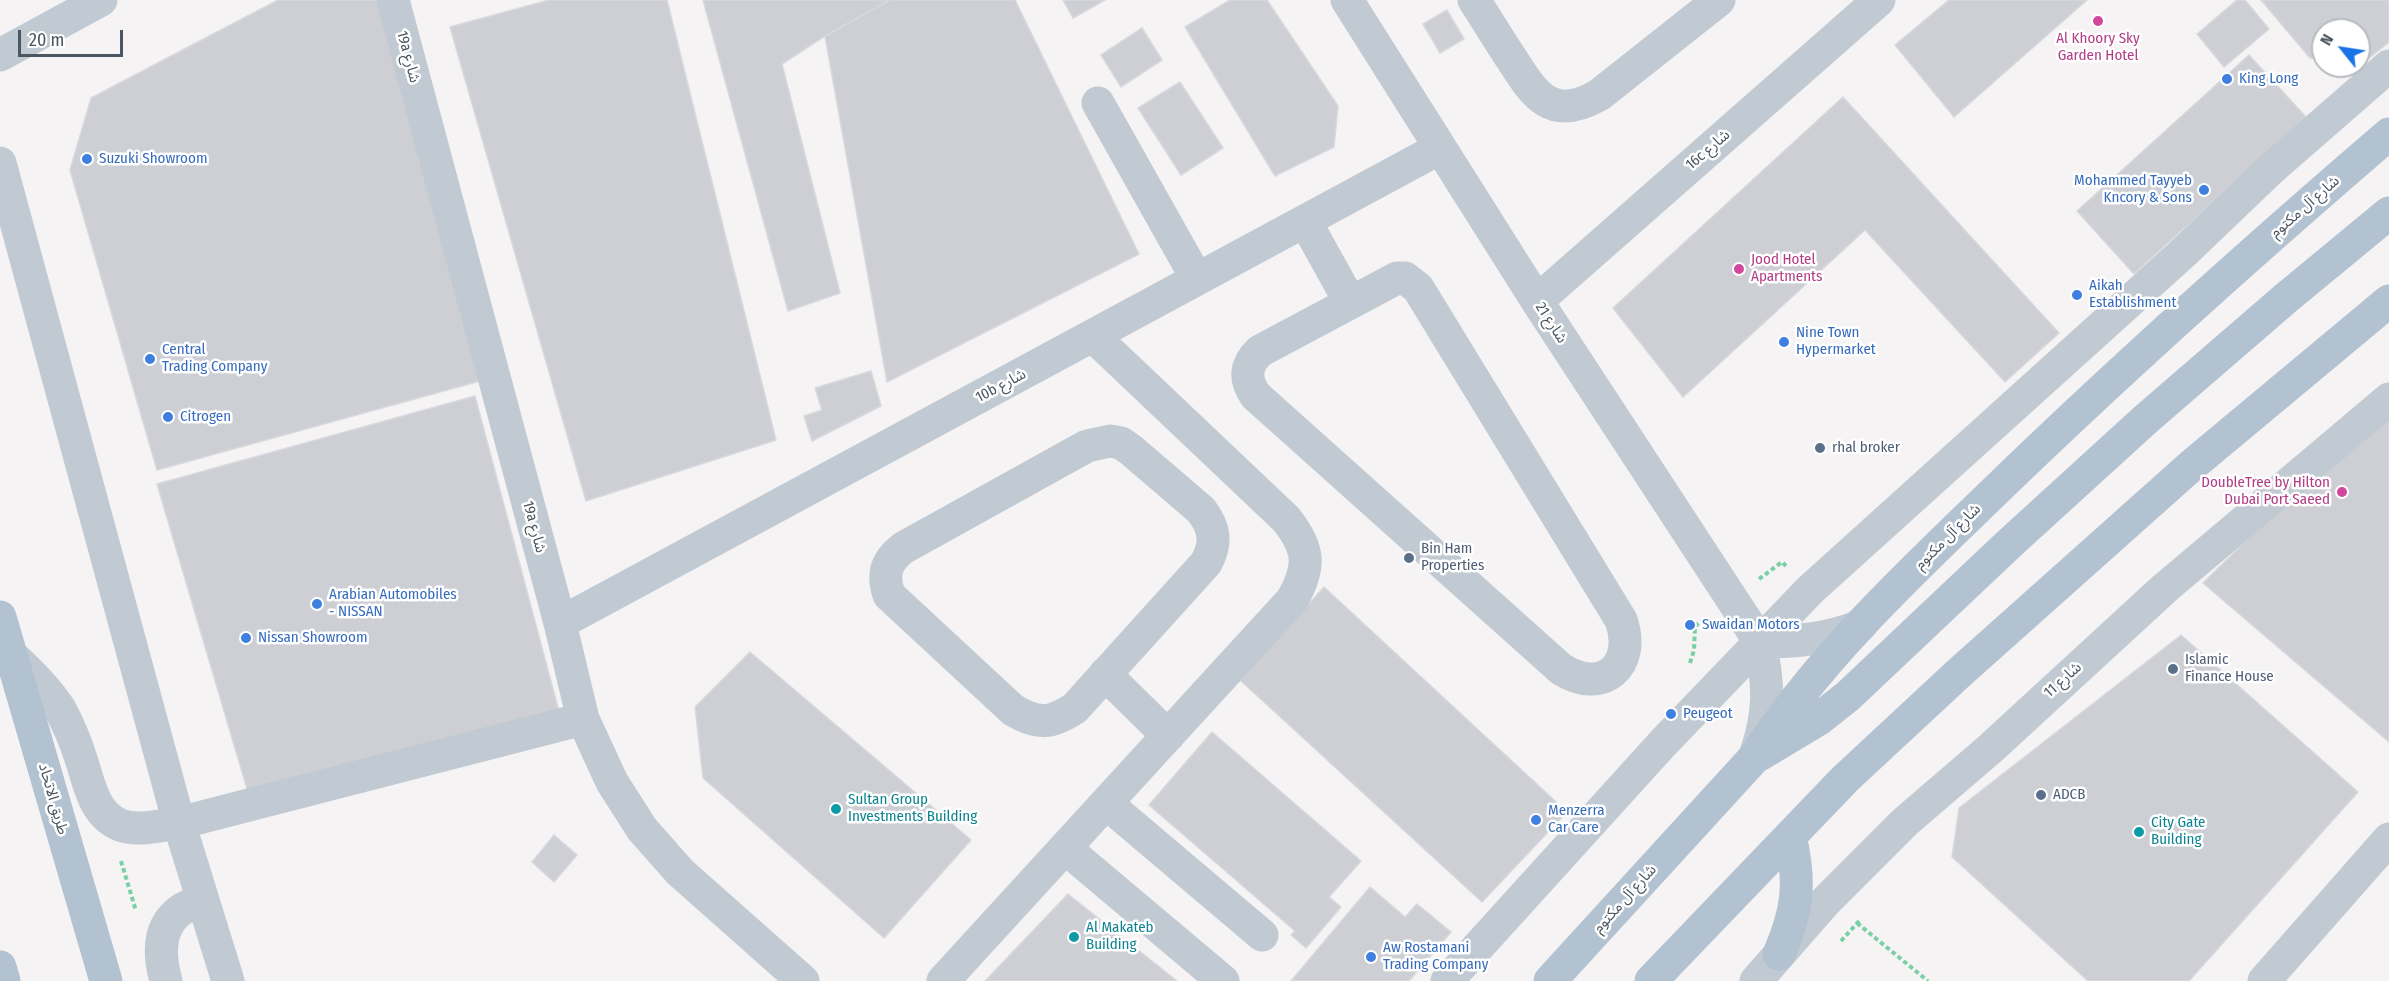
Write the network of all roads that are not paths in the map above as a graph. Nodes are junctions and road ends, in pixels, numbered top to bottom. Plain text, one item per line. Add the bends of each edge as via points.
1 (101, 0) edge
2 (393, 0) edge
3 (1347, 0) edge
4 (1474, 0) edge
5 (1719, 0) edge
6 (1879, 0) edge
7 (0, 54) edge
8 (2389, 66) edge
9 (1098, 103) dead end
10 (2389, 134) edge
11 (1440, 148) junction
12 (0, 163) edge
13 (2389, 213) edge
14 (1305, 221) junction
15 (1197, 279) junction
16 (1537, 301) junction
17 (2389, 301) edge
18 (1350, 302) junction
19 (1093, 336) junction
20 (2389, 399) edge
21 (0, 617) edge
22 (560, 623) junction
23 (1860, 626) junction
24 (1760, 642) junction
25 (10, 655) junction
26 (1105, 674) junction
27 (583, 718) junction
28 (1168, 736) junction
29 (1754, 758) junction
30 (1106, 803) junction
31 (179, 823) junction
32 (1790, 836) junction
33 (2389, 839) edge
34 (1057, 856) junction
35 (203, 900) junction
36 (1262, 935) dead end
37 (1779, 954) junction
38 (0, 967) edge
39 (4, 981) edge
40 (106, 981) edge
41 (166, 981) edge
42 (228, 981) edge
43 (803, 981) edge
44 (943, 981) edge
45 (1190, 981) edge
46 (1223, 981) edge
47 (1447, 981) edge
48 (1550, 981) edge
49 (1651, 981) edge
50 (1756, 981) edge
51 (2264, 981) edge

1 - 7 street
2 - 22 street, 19a شارع
3 - 11 street, شارع 21
4 - 5 street via 1530,89 1545,101 1563,107 1582,105 1599,95
6 - 16 street, 16c شارع
8 - 24 street via 1810,590
9 - 15 street
10 - 23 main road, شارع آل مكتوم via 2064,424
11 - 14 street, 10b شارع
11 - 16 street, شارع 21
12 - 31 street
13 - 29 main road via 2146,419 1848,696 1819,719
14 - 15 street, 10b شارع
14 - 18 street
15 - 19 street, 10b شارع
16 - 24 street, شارع 21
17 - 32 main road via 2074,568 1845,779
18 - 18 street via 1260,351 1251,360 1248,385 1561,669 1575,678 1591,680 1606,676 1618,666 1626,651 1621,620 1418,288 1405,278 1397,278
19 - 22 street, 10b شارع
19 - 28 street via 1286,519 1300,537 1306,558 1304,580 1292,600
20 - 37 street, شارع 11 via 2165,588 1905,822
21 - 25 main road, طريق الاتحاد
22 - 27 street, 19a شارع
23 - 24 street via 1810,641
23 - 29 main road, شارع آل مكتوم via 1803,688
24 - 29 street, شارع 21 via 1768,699 1764,729
24 - 47 street
25 - 31 street via 29,671 60,710 72,732 94,800 109,819 132,828
25 - 40 main road, طريق الاتحاد
26 - 26 street via 1206,563 1213,550 1210,522 1201,510 1121,444 1110,441 1087,446 892,556 884,581 889,595 1027,719 1044,722 1060,718 1075,708
26 - 28 street
27 - 31 street
27 - 43 street, 19a شارع via 612,782 642,830 680,872
28 - 30 street
29 - 48 main road, شارع آل مكتوم
30 - 34 street
30 - 36 street
31 - 35 street
32 - 37 main road via 1797,865 1797,896 1791,926
32 - 49 main road
33 - 51 street
34 - 44 street
34 - 45 street
34 - 46 street
35 - 41 street via 181,910 163,937 160,953
35 - 42 street
37 - 50 street, شارع 11
38 - 39 main road

